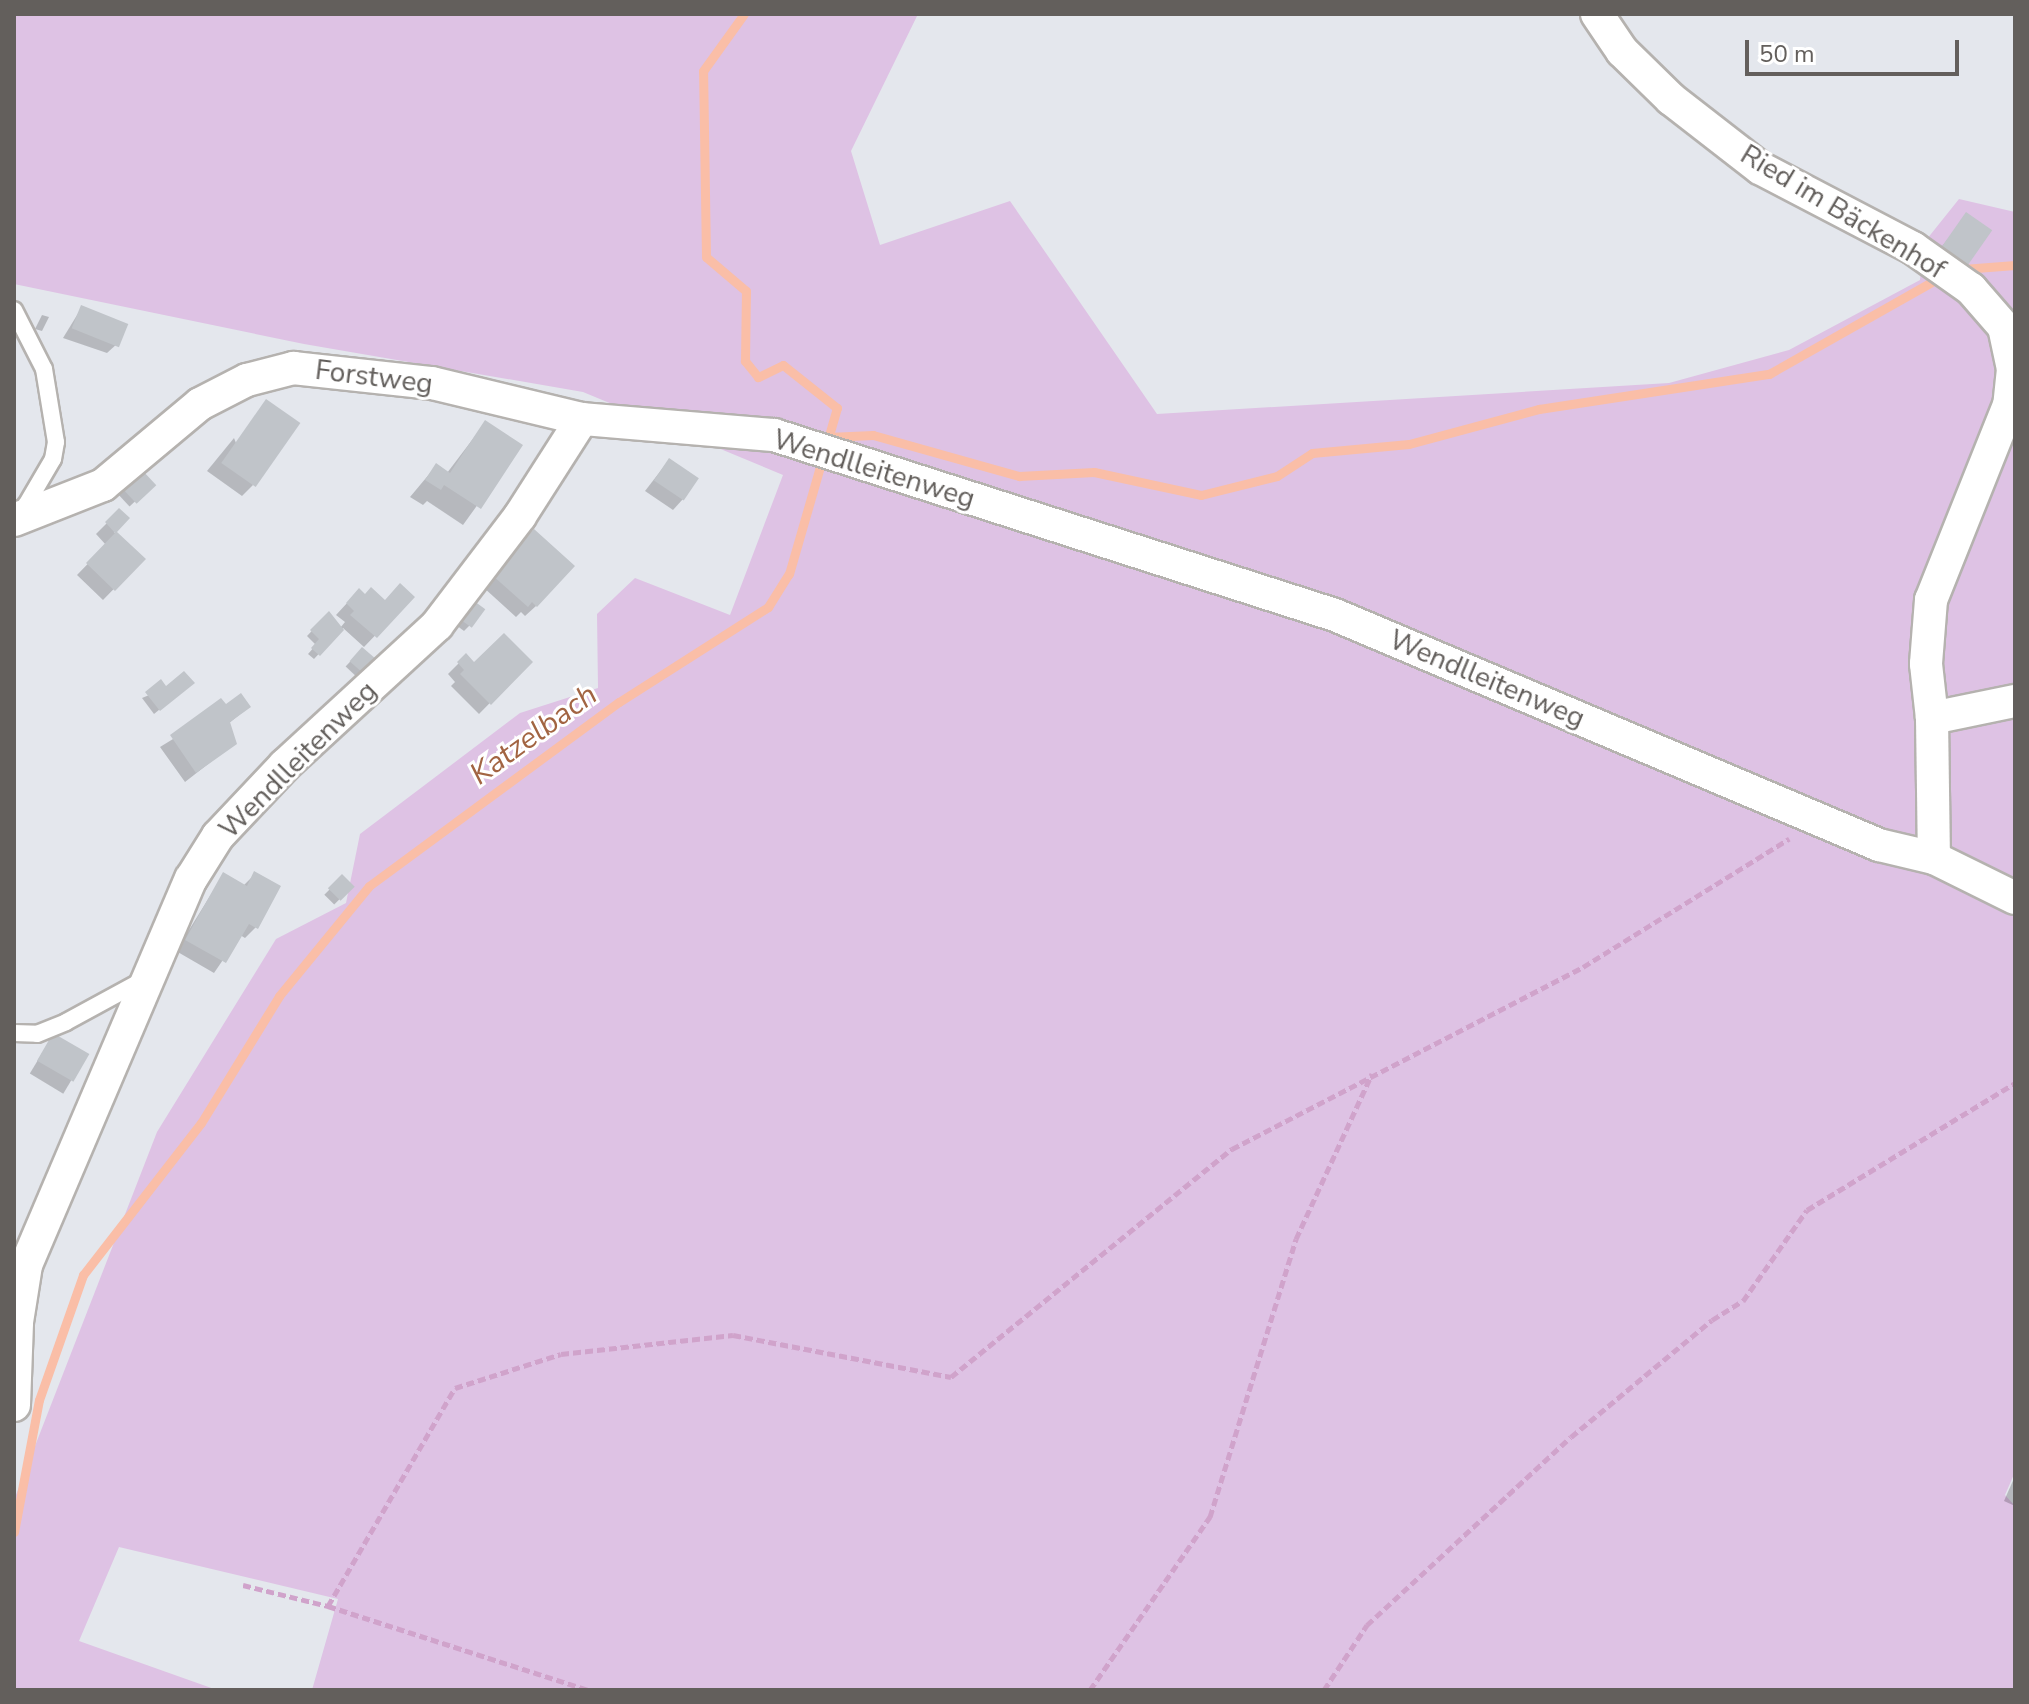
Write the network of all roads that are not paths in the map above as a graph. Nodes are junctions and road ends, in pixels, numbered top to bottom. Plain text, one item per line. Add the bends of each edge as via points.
1 (1597, 14) edge
2 (14, 310) edge
3 (582, 419) junction
4 (20, 518) edge
5 (2015, 701) edge
6 (1932, 718) junction
7 (1934, 858) junction
8 (2015, 898) edge
9 (145, 979) junction
10 (14, 1033) edge
11 (14, 1405) edge

1 - 6 street, Ried im Bäckenhof via 1622,51 1671,99 1760,168 1913,248 1971,289 2004,327 2013,369 2009,405 1931,600 1926,664
2 - 4 lane via 44,369 56,442 53,459
3 - 4 street, Forstweg via 432,383 293,368 247,380 200,404 103,485
3 - 7 street, Wendlleitenweg via 774,435 1335,615 1879,845
3 - 9 street, Wendlleitenweg via 520,516 437,625 285,765 218,836
5 - 6 street
6 - 7 street, Ried im Bäckenhof
7 - 8 street, Wendlleitenweg
9 - 10 lane via 136,979 37,1034
9 - 11 street, Wendlleitenweg via 26,1265 17,1322

